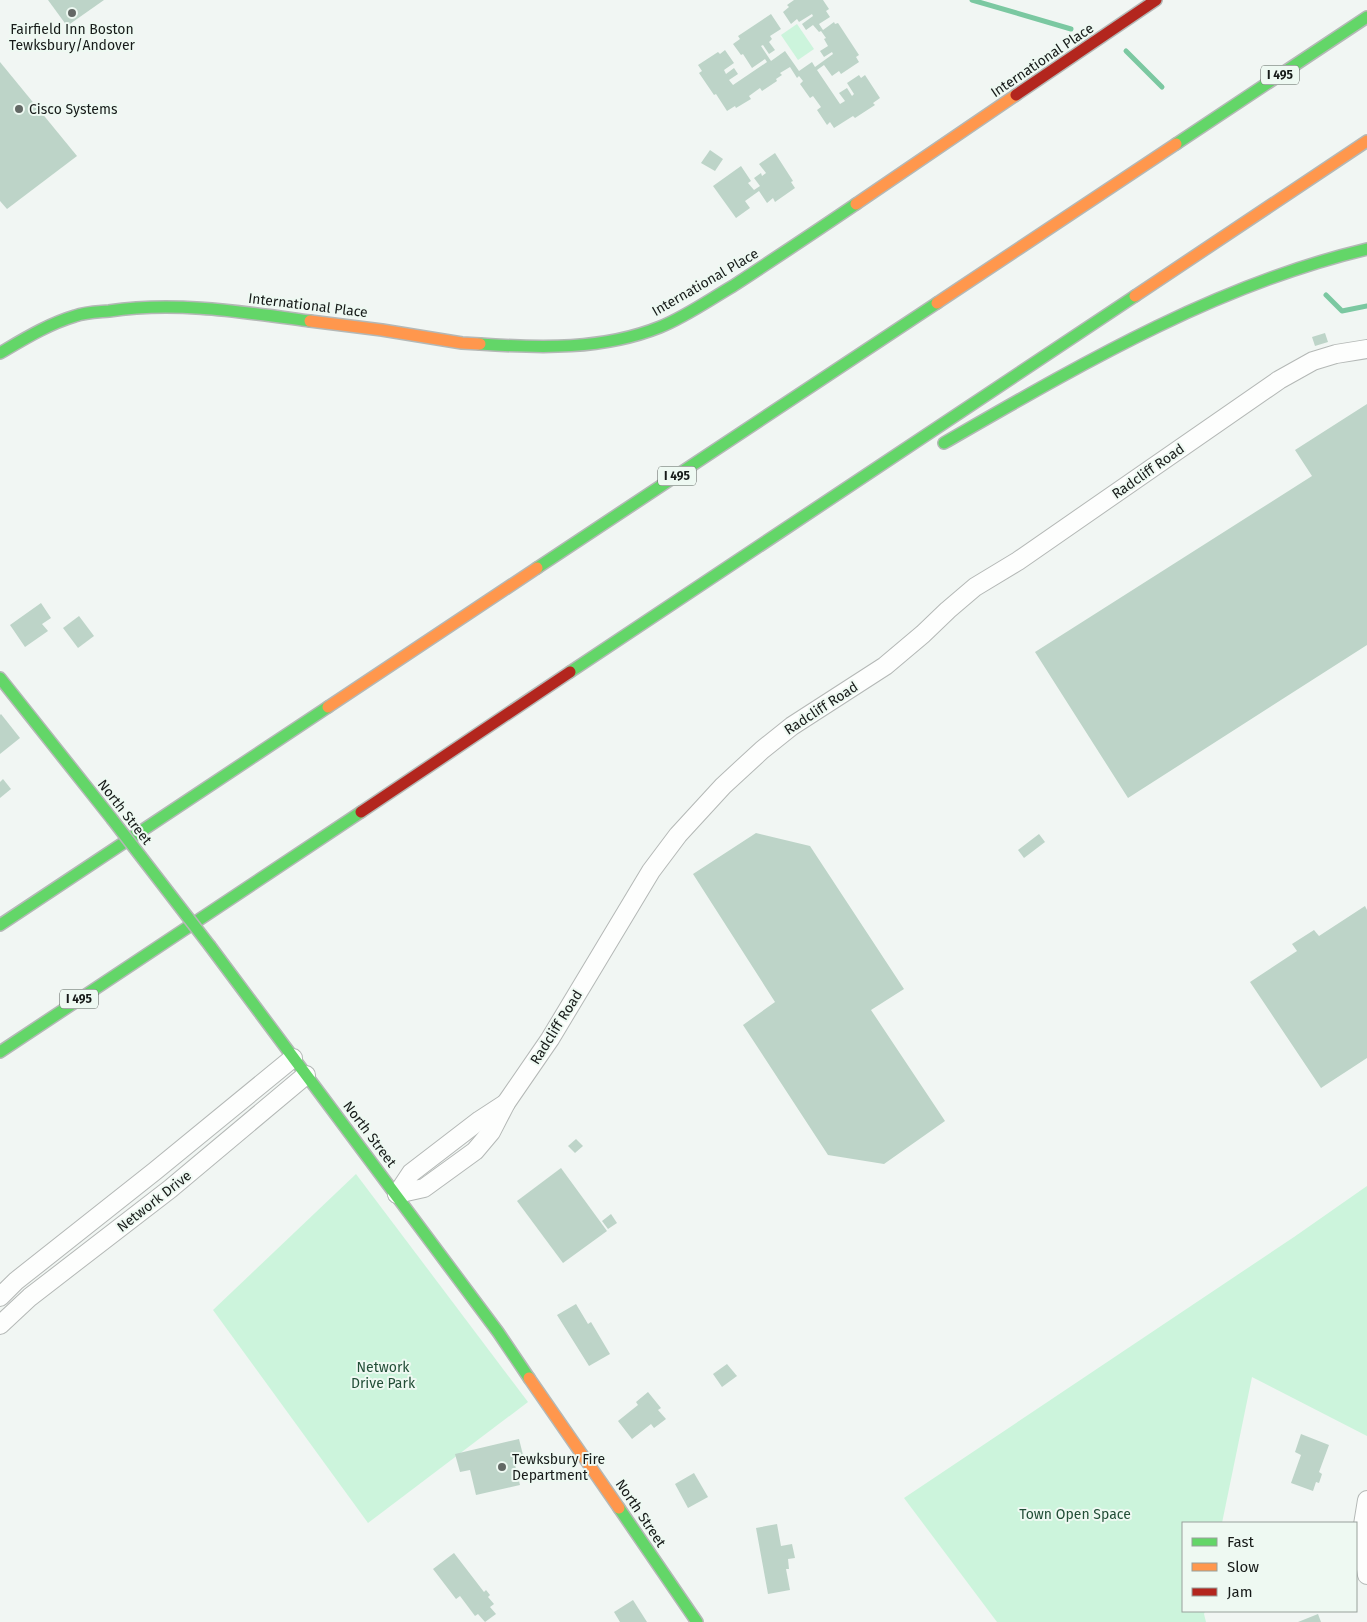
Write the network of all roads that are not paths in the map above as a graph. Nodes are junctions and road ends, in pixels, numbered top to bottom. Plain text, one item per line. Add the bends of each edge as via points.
1 (1156, 0) edge
2 (1170, 0) edge
3 (1367, 17) edge
4 (1126, 21) junction
5 (1367, 141) edge
6 (1367, 249) edge
7 (1367, 349) edge
8 (0, 353) edge
9 (932, 450) dead end
10 (880, 479) dead end
11 (735, 563) junction
12 (0, 678) edge
13 (0, 925) edge
14 (0, 1052) edge
15 (292, 1058) junction
16 (306, 1075) junction
17 (397, 1194) junction
18 (0, 1297) edge
19 (0, 1325) edge
20 (1367, 1500) edge
21 (1367, 1575) edge
22 (697, 1622) edge

1 - 4 main road, International Place
2 - 4 main road, International Place
3 - 13 main road, I 495
4 - 8 main road, International Place via 767,264 660,327 615,340 574,346 519,347 462,343 274,316 152,306 77,316 54,323
5 - 11 main road, I 495
6 - 9 main road via 1267,279 1182,315 1100,356
7 - 17 street, Radcliff Road via 1313,361 1273,384 975,588 885,666 792,726 762,750 678,835 651,871 550,1040 506,1103 411,1173
10 - 11 main road
11 - 14 main road, I 495
12 - 15 main road, North Street, bridge via 210,946
15 - 16 main road, North Street
15 - 18 street, Network Drive
16 - 17 main road, North Street
16 - 19 street, Network Drive via 170,1189 30,1297
17 - 22 main road, North Street via 498,1332
20 - 21 street via 1361,1537

